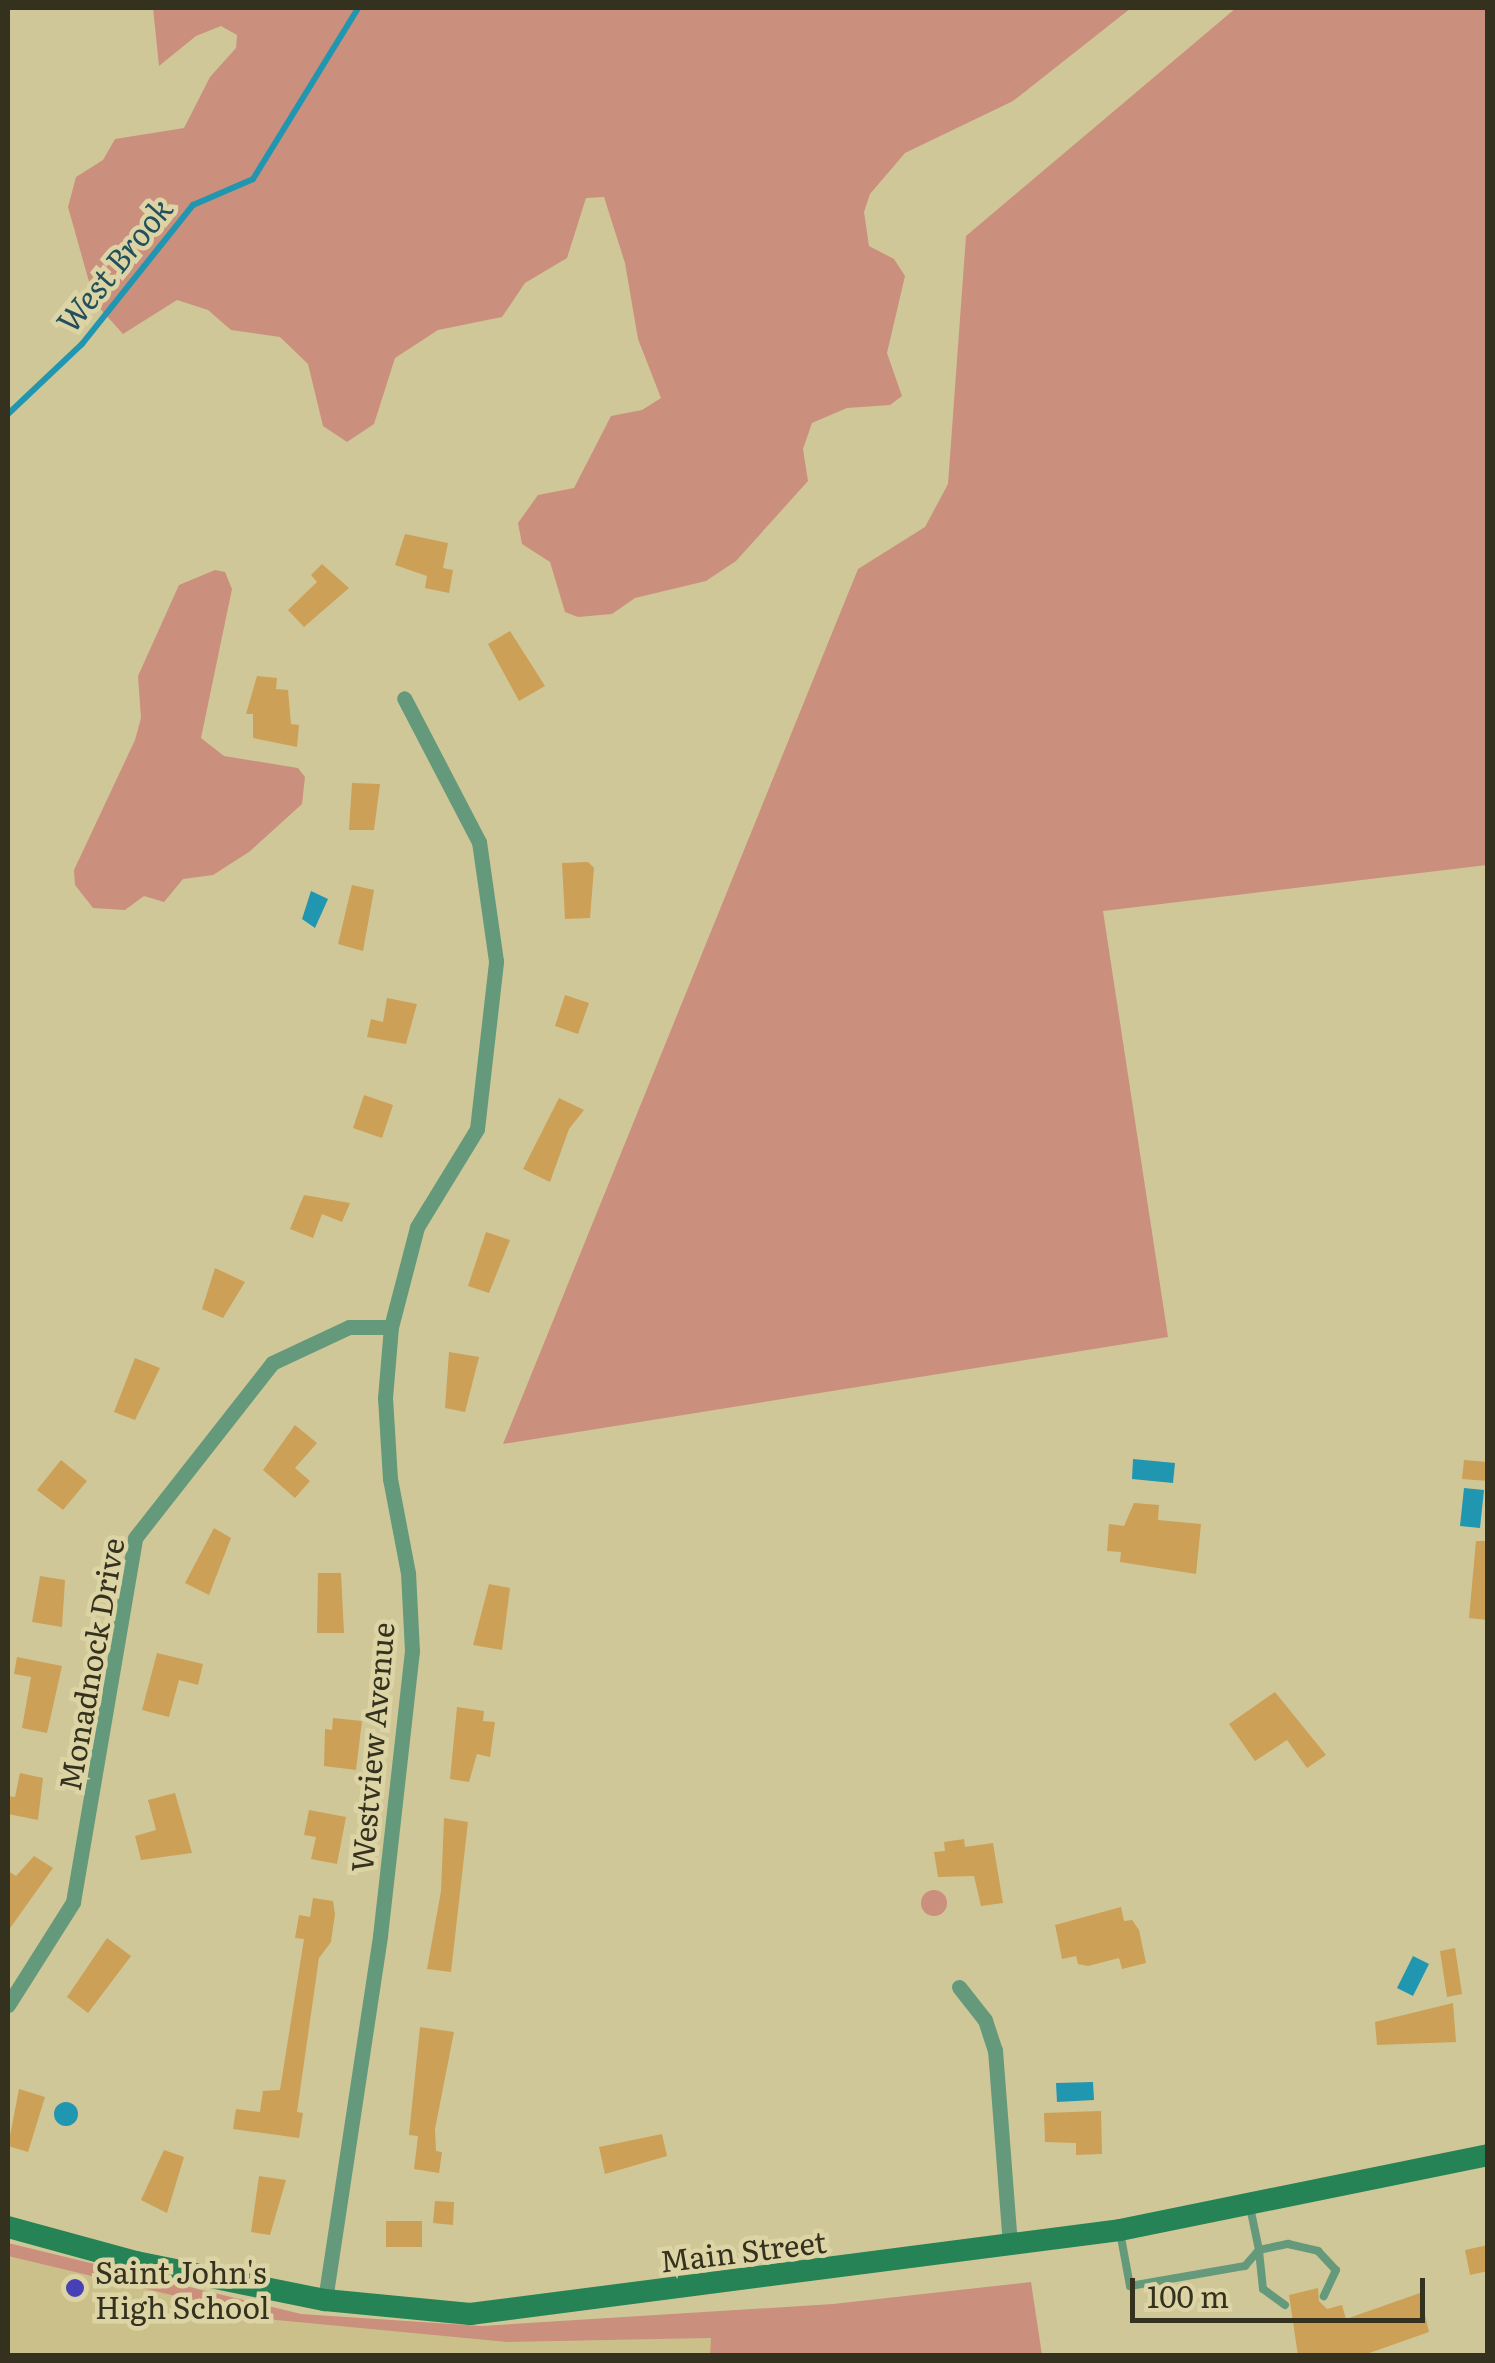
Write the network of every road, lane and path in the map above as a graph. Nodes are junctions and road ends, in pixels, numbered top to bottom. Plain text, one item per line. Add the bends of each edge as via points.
1 (404, 698) dead end
2 (391, 1327) junction
3 (959, 1987) dead end
4 (8, 2005) edge
5 (1488, 2155) edge
6 (1250, 2207) junction
7 (8, 2227) edge
8 (1120, 2230) junction
9 (1010, 2243) junction
10 (1259, 2250) junction
11 (1324, 2296) dead end
12 (326, 2300) junction
13 (1284, 2304) dead end

1 - 2 street, Westview Avenue via 479,842 496,956 477,1129 417,1227
2 - 4 street, Monadnock Drive via 349,1327 272,1362 134,1538 73,1902
2 - 12 street, Westview Avenue via 389,1465 412,1651 380,1936
3 - 9 street via 985,2020 995,2050
5 - 6 main road, Main Street
6 - 8 main road, Main Street
6 - 10 lane
7 - 12 main road, Main Street via 136,2262
8 - 9 main road, Main Street
8 - 10 lane via 1130,2286 1245,2266
9 - 12 main road, Main Street via 525,2310 456,2314
10 - 11 lane via 1288,2244 1318,2251 1336,2270
10 - 13 lane via 1263,2290

